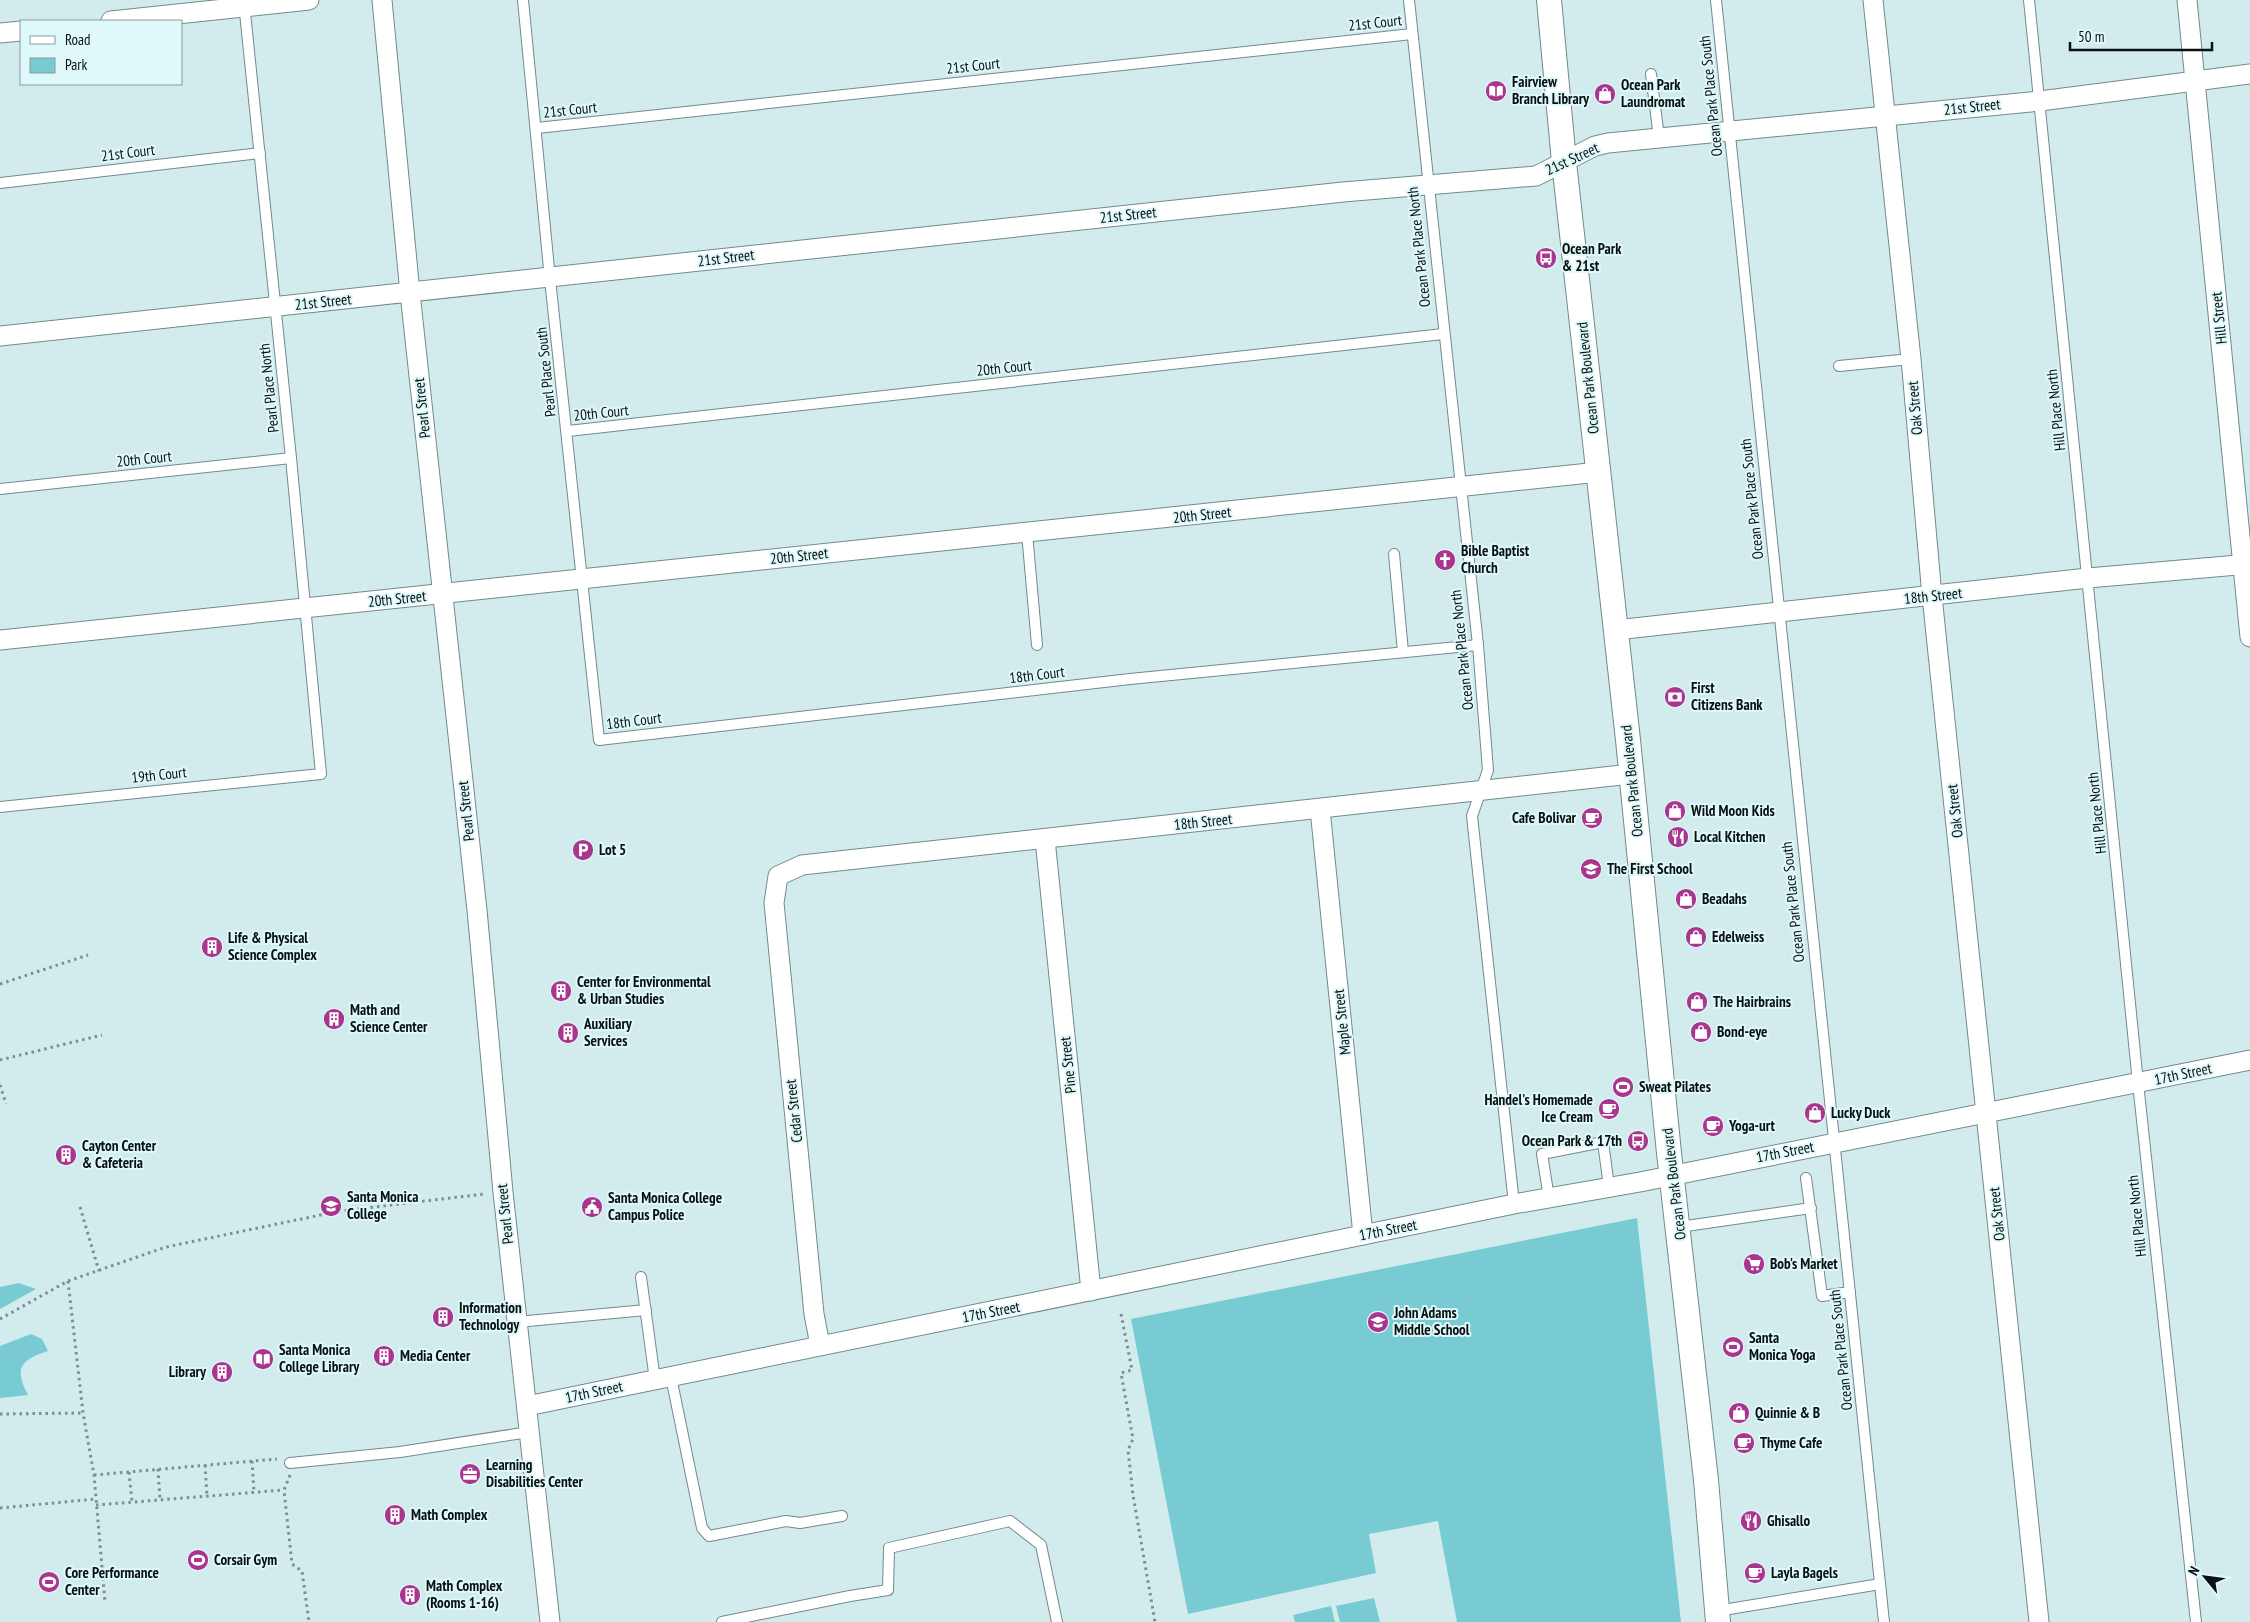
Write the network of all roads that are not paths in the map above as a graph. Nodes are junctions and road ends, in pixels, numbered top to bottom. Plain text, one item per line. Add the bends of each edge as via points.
1 (309, 0) edge
2 (382, 0) edge
3 (523, 0) edge
4 (1409, 0) edge
5 (1549, 0) edge
6 (1716, 0) edge
7 (1873, 0) edge
8 (2029, 0) edge
9 (2187, 0) edge
10 (244, 4) edge
11 (118, 20) edge
12 (20, 31) edge
13 (0, 33) edge
14 (1412, 34) junction
15 (1651, 74) dead end
16 (2250, 74) edge
17 (2196, 81) junction
18 (2040, 101) junction
19 (1884, 116) junction
20 (537, 128) junction
21 (1729, 132) junction
22 (1659, 138) junction
23 (260, 153) junction
24 (1564, 162) junction
25 (0, 183) edge
26 (1427, 185) junction
27 (550, 279) junction
28 (410, 292) junction
29 (275, 307) junction
30 (1443, 334) junction
31 (0, 336) edge
32 (1911, 359) junction
33 (1839, 366) dead end
34 (568, 431) junction
35 (291, 458) junction
36 (1599, 472) junction
37 (1460, 488) junction
38 (0, 489) edge
39 (1027, 533) junction
40 (1394, 554) dead end
41 (2246, 564) edge
42 (2088, 578) junction
43 (583, 579) junction
44 (442, 594) junction
45 (1932, 596) junction
46 (306, 609) junction
47 (1778, 613) junction
48 (1616, 630) junction
49 (2250, 637) edge
50 (0, 640) edge
51 (1037, 645) dead end
52 (1478, 645) junction
53 (1403, 652) junction
54 (599, 740) joint
55 (321, 774) joint
56 (1631, 774) junction
57 (1480, 792) junction
58 (0, 807) edge
59 (1320, 809) junction
60 (1045, 839) junction
61 (778, 876) joint
62 (2250, 1060) edge
63 (2138, 1083) junction
64 (1987, 1113) junction
65 (1834, 1143) junction
66 (1672, 1175) junction
67 (1806, 1178) dead end
68 (1609, 1187) junction
69 (1549, 1198) junction
70 (1514, 1204) junction
71 (1810, 1208) junction
72 (1679, 1227) junction
73 (1363, 1235) junction
74 (641, 1277) dead end
75 (1091, 1291) junction
76 (1850, 1292) junction
77 (646, 1310) junction
78 (517, 1322) junction
79 (820, 1345) junction
80 (663, 1378) junction
81 (527, 1406) junction
82 (529, 1432) junction
83 (290, 1463) road end
84 (842, 1516) dead end
85 (1880, 1584) junction
86 (1718, 1617) edge
87 (550, 1622) edge
88 (722, 1622) edge
89 (1057, 1622) edge
90 (1884, 1622) edge
91 (2039, 1622) edge
92 (2196, 1622) edge

1 - 10 street
2 - 28 street, Pearl Street
3 - 20 lane, Pearl Place South
4 - 14 lane, Ocean Park Place North
5 - 24 street, Ocean Park Boulevard
6 - 21 lane, Ocean Park Place South
7 - 19 street, Oak Street
8 - 18 lane, Hill Place North
9 - 17 street, Hill Street
10 - 11 street
10 - 23 lane, Pearl Place North
12 - 13 street
14 - 20 lane, 21st Court
14 - 26 lane, Ocean Park Place North
15 - 22 lane
16 - 17 street, 21st Street
17 - 18 street, 21st Street
17 - 41 street, Hill Street
18 - 19 street, 21st Street
18 - 42 lane, Hill Place North
19 - 21 street, 21st Street
19 - 32 street, Oak Street
20 - 27 lane, Pearl Place South
21 - 22 street, 21st Street
21 - 47 lane, Ocean Park Place South
22 - 24 street, 21st Street via 1595,146
23 - 25 lane, 21st Court
23 - 29 lane, Pearl Place North
24 - 26 street, 21st Street via 1536,176
24 - 36 street, Ocean Park Boulevard
26 - 27 street, 21st Street via 766,253
26 - 30 lane, Ocean Park Place North
27 - 28 street, 21st Street
27 - 34 lane, Pearl Place South
28 - 29 street, 21st Street
28 - 44 street, Pearl Street
29 - 31 street, 21st Street
29 - 35 lane, Pearl Place North
30 - 34 lane, 20th Court
30 - 37 lane, Ocean Park Place North
32 - 33 lane
32 - 45 street, Oak Street
34 - 43 lane, Pearl Place South
35 - 38 lane, 20th Court
35 - 46 lane, Pearl Place North
36 - 37 street, 20th Street
36 - 48 street, Ocean Park Boulevard
37 - 39 street, 20th Street
37 - 52 lane, Ocean Park Place North
39 - 43 street, 20th Street
39 - 51 lane
40 - 53 lane
41 - 42 street, 18th Street
41 - 49 street, Hill Street
42 - 45 street, 18th Street
42 - 63 lane, Hill Place North
43 - 44 street, 20th Street
43 - 54 lane, Pearl Place South
44 - 46 street, 20th Street
44 - 78 street, Pearl Street via 487,1004 502,1192
45 - 47 street, 18th Street
45 - 64 street, Oak Street
46 - 50 street, 20th Street
46 - 55 lane, Pearl Place North
47 - 48 street, 18th Street
47 - 65 lane, Ocean Park Place South
48 - 56 street, Ocean Park Boulevard
52 - 53 lane, 18th Court
52 - 57 lane, Ocean Park Place North via 1488,770
53 - 54 lane, 18th Court
55 - 58 lane, 19th Court
56 - 57 street, 18th Street
56 - 66 street, Ocean Park Boulevard
57 - 59 street, 18th Street
57 - 70 lane, Ocean Park Place North via 1472,816
59 - 60 street, 18th Street
59 - 73 street, Maple Street
60 - 61 street, 18th Street via 802,865
60 - 75 street, Pine Street
61 - 79 street, Cedar Street via 774,903 814,1314
62 - 63 street, 17th Street
63 - 64 street, 17th Street
63 - 92 lane, Hill Place North
64 - 65 street, 17th Street
64 - 91 street, Oak Street
65 - 66 street, 17th Street
65 - 76 lane, Ocean Park Place South
66 - 68 street, 17th Street
66 - 72 street, Ocean Park Boulevard
67 - 71 lane
68 - 69 street, 17th Street
68 - 69 lane via 1603,1142 1542,1154
69 - 70 street, 17th Street
70 - 73 street, 17th Street
71 - 72 lane
71 - 76 lane via 1822,1296
72 - 86 street, Ocean Park Boulevard
73 - 75 street, 17th Street
74 - 77 lane
75 - 79 street, 17th Street
76 - 85 lane, Ocean Park Place South
77 - 78 lane
77 - 80 lane
78 - 81 street, Pearl Street
79 - 80 street, 17th Street
80 - 81 street, 17th Street
80 - 84 lane via 702,1528 709,1536 786,1520 800,1522
81 - 82 street, Pearl Street
82 - 83 lane via 400,1452
82 - 87 street, Pearl Street
85 - 86 lane
85 - 90 lane, Ocean Park Place South
88 - 89 lane via 888,1590 889,1548 1010,1521 1041,1545

